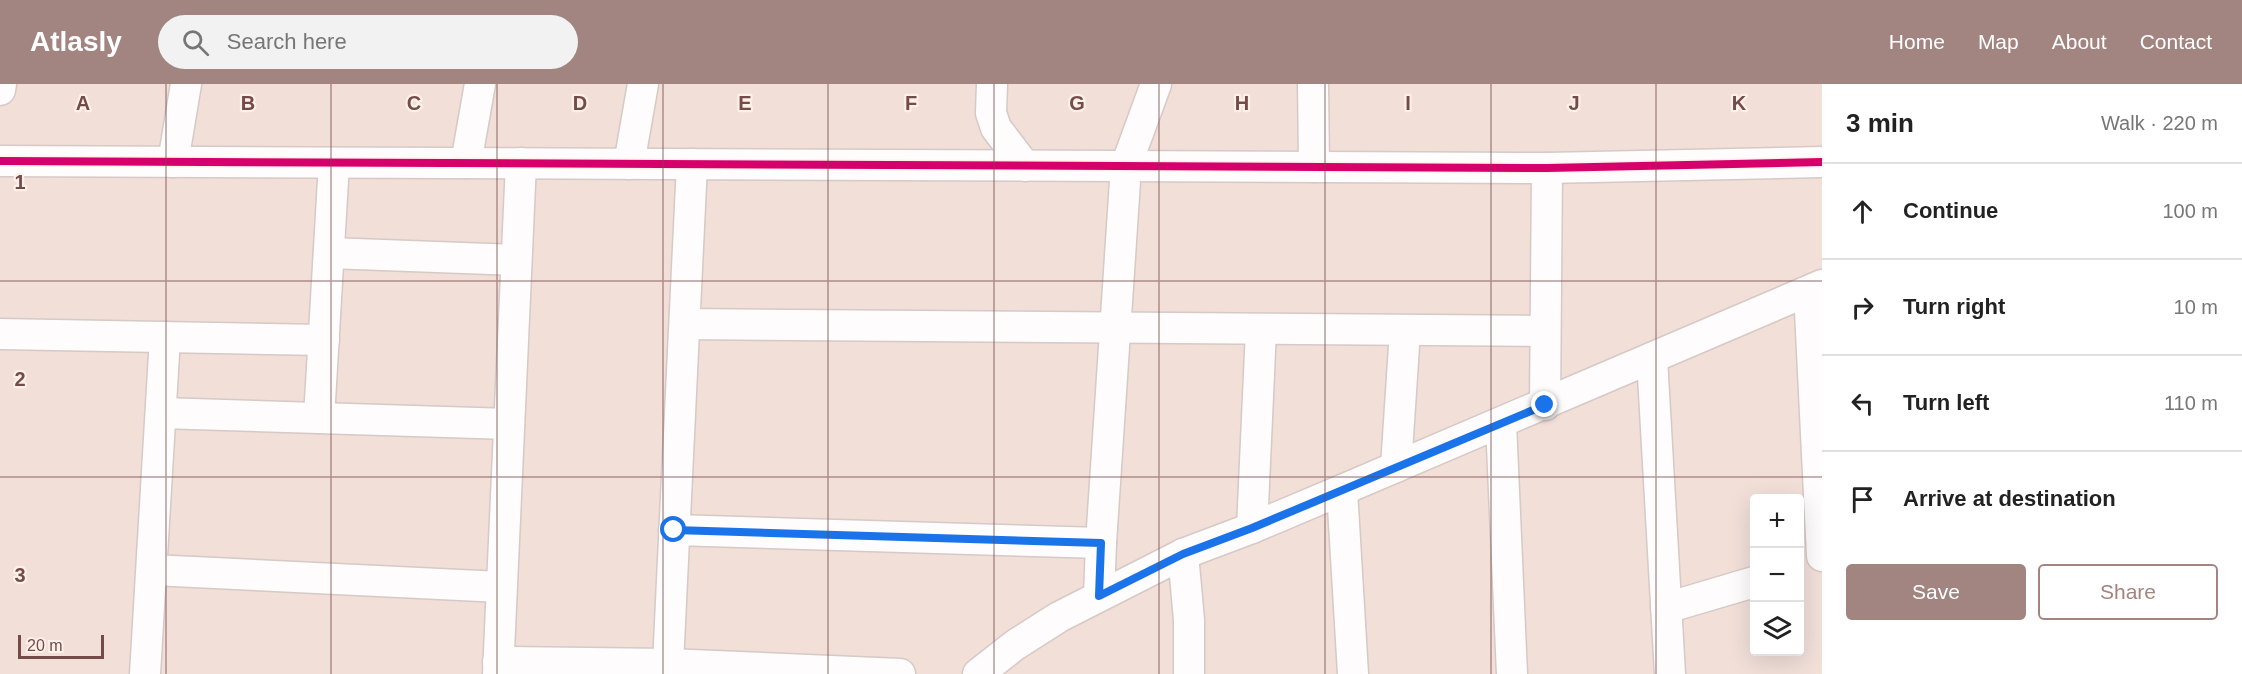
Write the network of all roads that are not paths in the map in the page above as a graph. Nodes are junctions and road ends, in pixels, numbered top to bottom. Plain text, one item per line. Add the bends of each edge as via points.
1 (1, 84) edge
2 (186, 84) edge
3 (480, 84) edge
4 (643, 84) edge
5 (992, 84) edge
6 (1156, 84) edge
7 (1313, 84) edge
8 (0, 90) edge
9 (0, 161) edge
10 (173, 162) junction
11 (1822, 162) edge
12 (334, 163) junction
13 (466, 163) junction
14 (520, 163) junction
15 (629, 164) junction
16 (692, 164) junction
17 (1025, 166) junction
18 (1126, 166) junction
19 (1314, 167) junction
20 (1547, 168) junction
21 (329, 253) junction
22 (516, 260) junction
23 (1816, 288) edge
24 (685, 324) junction
25 (1115, 329) junction
26 (1262, 330) junction
27 (1406, 331) junction
28 (1545, 332) junction
29 (0, 334) edge
30 (165, 337) junction
31 (324, 340) junction
32 (1652, 358) junction
33 (1545, 405) junction
34 (161, 413) junction
35 (319, 418) junction
36 (509, 423) junction
37 (1501, 423) junction
38 (1396, 467) junction
39 (1342, 490) junction
40 (1252, 528) junction
41 (674, 530) junction
42 (1101, 543) junction
43 (1183, 554) junction
44 (1822, 556) edge
45 (1822, 562) edge
46 (1804, 567) edge
47 (152, 570) junction
48 (1750, 583) edge
49 (501, 586) junction
50 (1099, 596) junction
51 (1666, 608) junction
52 (1016, 660) edge
53 (668, 664) junction
54 (498, 668) edge
55 (145, 674) edge
56 (900, 674) edge
57 (978, 674) edge
58 (1189, 674) edge
59 (1353, 674) edge
60 (1512, 674) edge
61 (1670, 674) edge

1 - 8 street
2 - 10 street
3 - 13 street
4 - 15 street
5 - 17 street via 991,113 996,128
6 - 18 street
7 - 19 street
9 - 10 street
10 - 12 street
11 - 20 street
12 - 13 street
12 - 21 street
13 - 14 street
14 - 15 street
14 - 22 street
15 - 16 street
16 - 17 street
16 - 24 street
17 - 18 street
18 - 19 street
18 - 25 street
19 - 20 street
20 - 28 street
21 - 22 street
21 - 31 street
22 - 36 street
23 - 32 street
23 - 44 street
24 - 25 street
24 - 41 street
25 - 26 street
25 - 42 street
26 - 27 street
26 - 40 street
27 - 28 street
27 - 38 street
28 - 33 street
29 - 30 street
30 - 31 street
30 - 34 street
31 - 35 street
32 - 33 street
32 - 51 street
33 - 37 street
34 - 35 street
34 - 47 street
35 - 36 street
36 - 49 street
37 - 38 street
37 - 60 street
38 - 39 street
39 - 40 street
39 - 59 street
40 - 43 street
41 - 42 street
41 - 53 street
42 - 50 street
43 - 50 street
43 - 58 street
45 - 46 street
47 - 49 street
47 - 55 street
48 - 51 street
49 - 54 street
50 - 52 street via 1059,617
51 - 61 street
52 - 57 street
53 - 54 street
53 - 56 street

